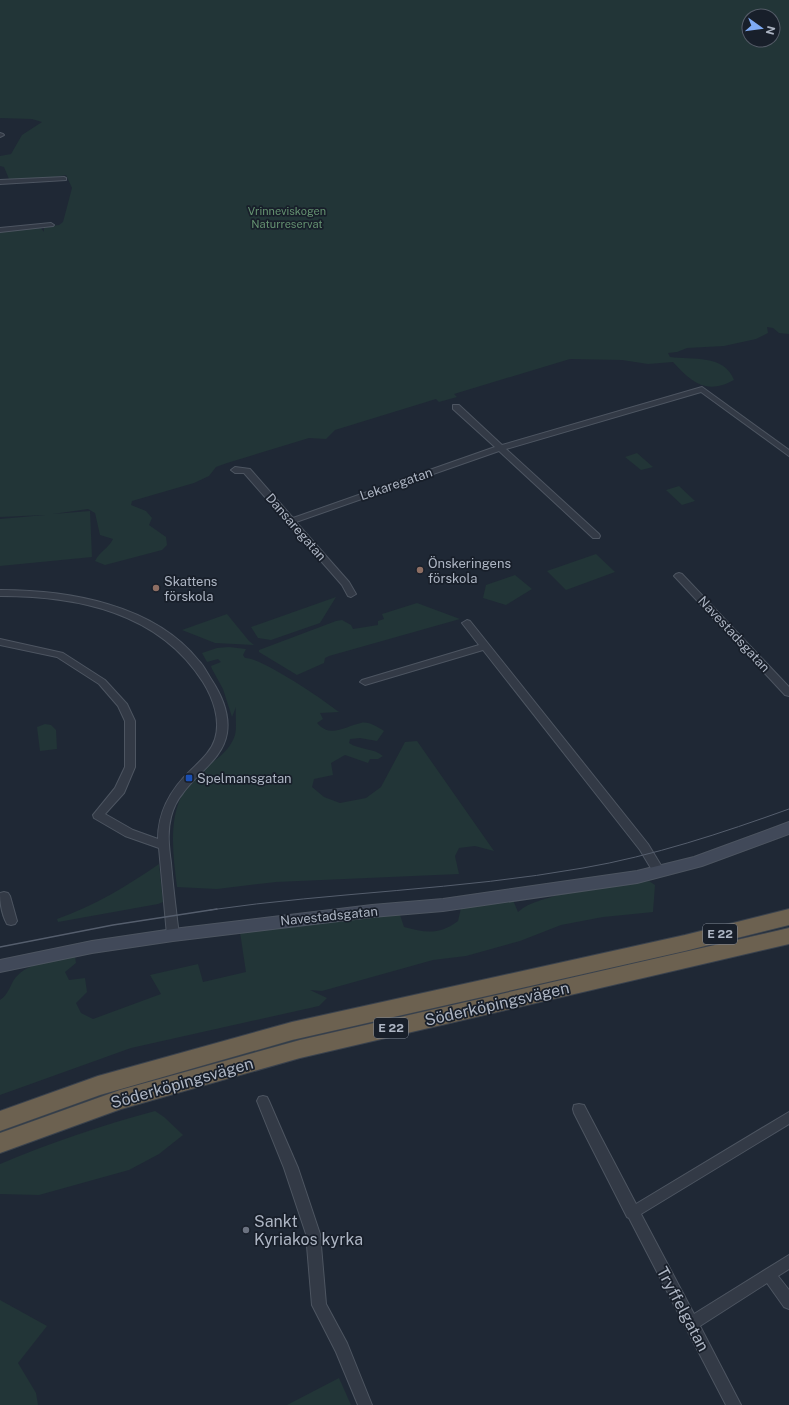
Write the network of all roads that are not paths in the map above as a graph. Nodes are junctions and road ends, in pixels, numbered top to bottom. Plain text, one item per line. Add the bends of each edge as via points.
1 (64, 179) dead end
2 (0, 182) edge
3 (51, 225) dead end
4 (0, 230) edge
5 (456, 407) dead end
6 (500, 448) junction
7 (789, 454) edge
8 (235, 470) dead end
9 (291, 520) junction
10 (596, 536) dead end
11 (679, 576) dead end
12 (0, 592) edge
13 (351, 594) dead end
14 (467, 623) dead end
15 (0, 642) edge
16 (484, 646) junction
17 (365, 682) dead end
18 (789, 692) edge
19 (789, 828) edge
20 (163, 845) junction
21 (659, 872) junction
22 (4, 896) dead end
23 (789, 911) edge
24 (789, 917) edge
25 (11, 921) dead end
26 (755, 926) junction
27 (172, 935) junction
28 (789, 936) edge
29 (0, 966) edge
30 (264, 1101) dead end
31 (579, 1109) dead end
32 (789, 1117) edge
33 (0, 1121) edge
34 (0, 1143) edge
35 (632, 1213) junction
36 (789, 1261) edge
37 (769, 1274) junction
38 (789, 1302) edge
39 (692, 1323) junction
40 (365, 1405) edge
41 (734, 1405) edge

1 - 2 street
3 - 4 street
5 - 6 street
6 - 7 street, Lekaregatan via 702,389
6 - 9 street, Lekaregatan
6 - 10 street
8 - 9 street, Dansaregatan via 247,471
9 - 13 street, Dansaregatan via 346,584
11 - 18 street, Navestadsgatan
12 - 20 street via 66,597 140,620 176,643 206,675 222,717 220,741 214,752 181,786 172,802 165,818
14 - 16 street
15 - 20 street via 60,655 102,682 122,704 130,721 130,767 120,790 98,815 129,833
16 - 17 street
16 - 21 street via 644,847
19 - 21 street, Navestadsgatan via 697,862
20 - 27 street
21 - 27 street, Navestadsgatan via 443,905
22 - 25 street
23 - 26 highway
24 - 26 highway, Söderköpingsvägen / E 22
26 - 33 highway, Söderköpingsvägen / E 22 via 284,1033 105,1084
27 - 29 street, Navestadsgatan via 92,947
28 - 34 highway, Söderköpingsvägen / E 22 via 300,1049 120,1100
30 - 40 street via 291,1168 312,1234 319,1305 342,1348
31 - 35 street, Tryffelgatan
32 - 35 street
35 - 39 street, Tryffelgatan
36 - 37 street
37 - 38 street
37 - 39 street
39 - 41 street, Tryffelgatan

